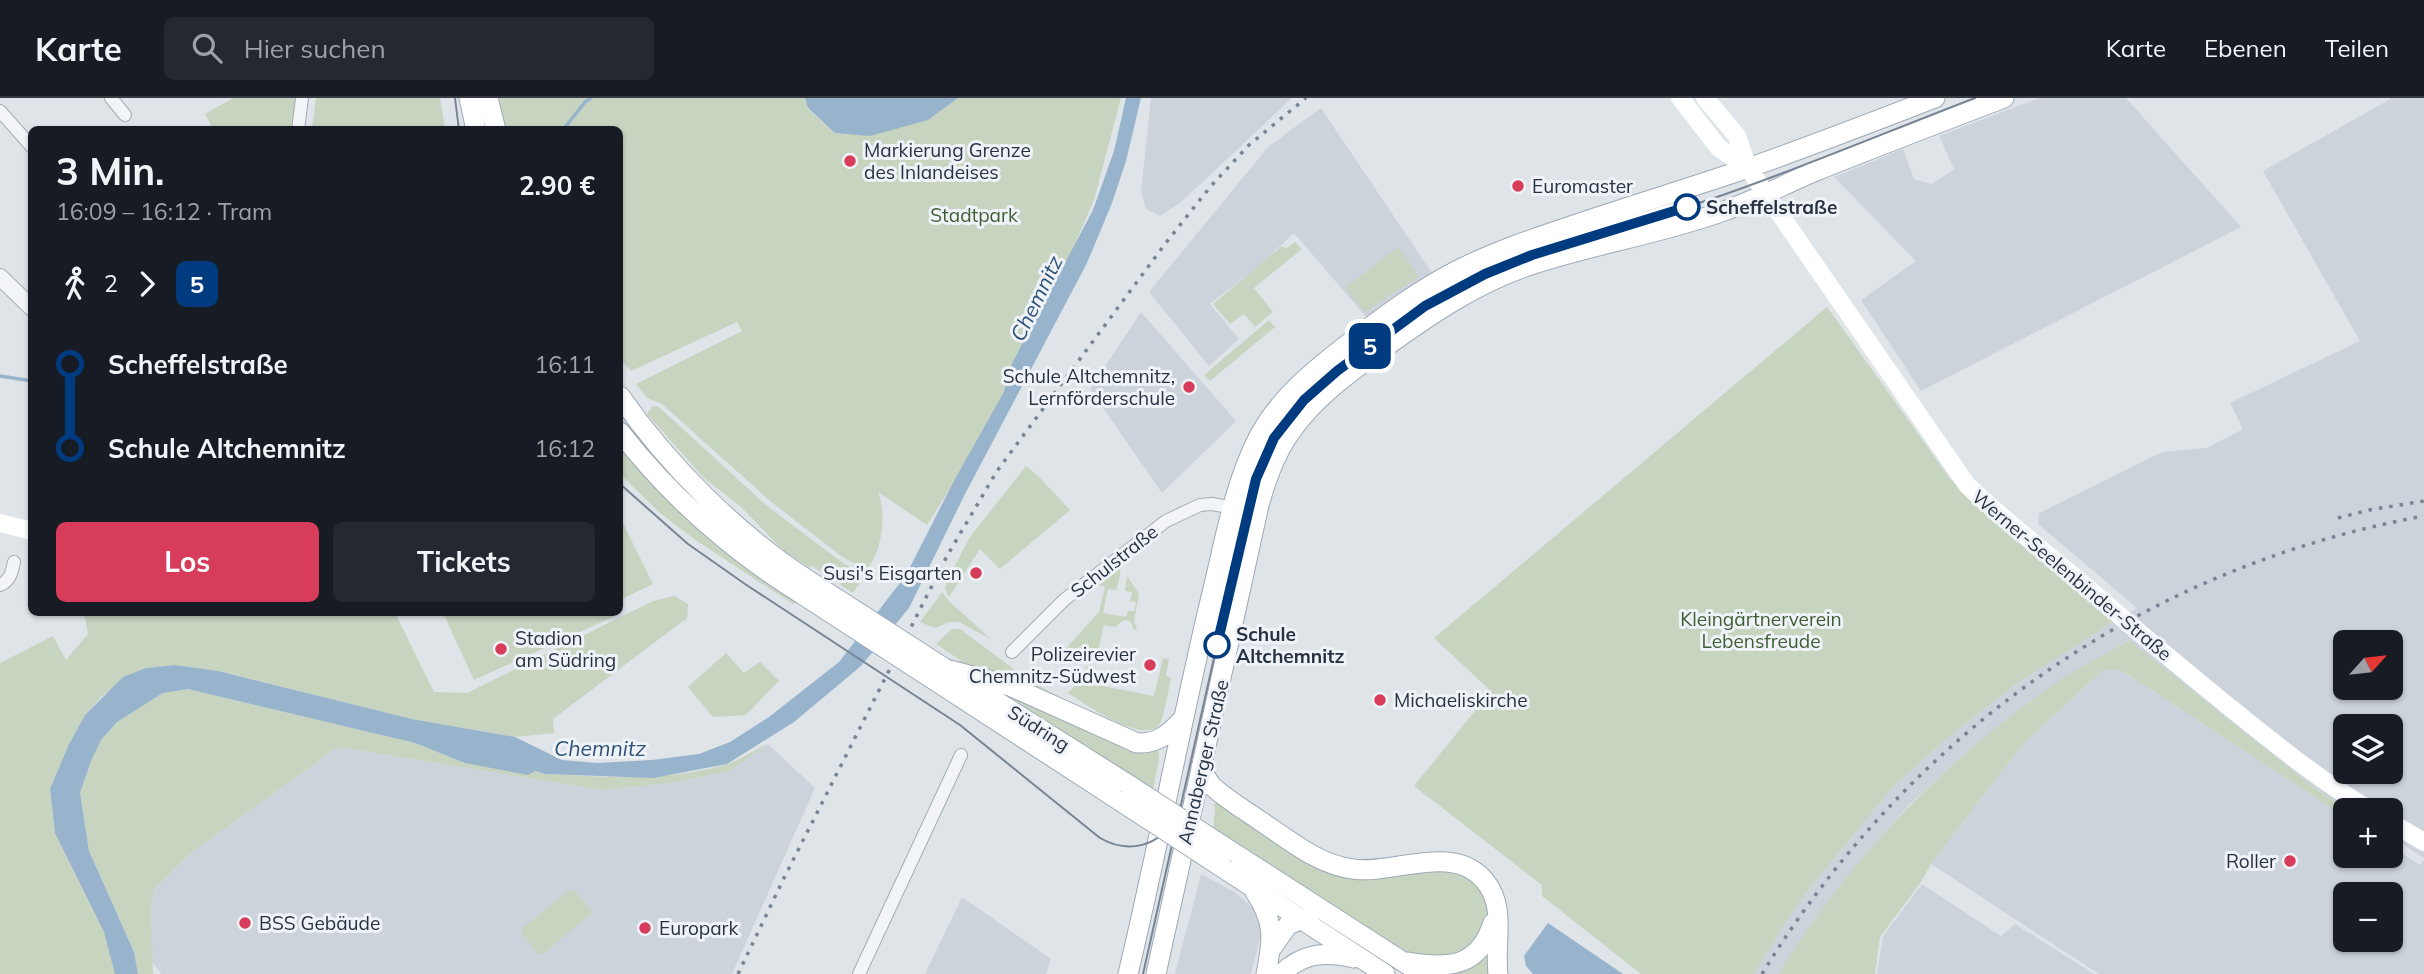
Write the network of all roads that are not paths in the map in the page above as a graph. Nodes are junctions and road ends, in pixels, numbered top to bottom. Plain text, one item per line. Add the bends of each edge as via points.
1 (110, 98) edge
2 (302, 98) edge
3 (469, 98) edge
4 (488, 98) edge
5 (1680, 98) edge
6 (1705, 98) edge
7 (1935, 98) edge
8 (2004, 98) edge
9 (0, 111) edge
10 (125, 115) dead end
11 (298, 126) edge
12 (475, 126) edge
13 (495, 126) edge
14 (28, 142) edge
15 (1758, 181) junction
16 (0, 278) edge
17 (28, 304) edge
18 (623, 402) edge
19 (623, 436) edge
20 (1234, 508) junction
21 (0, 523) edge
22 (28, 530) edge
23 (14, 562) dead end
24 (0, 585) edge
25 (804, 587) junction
26 (1012, 652) dead end
27 (941, 676) junction
28 (1183, 719) junction
29 (961, 755) dead end
30 (1201, 767) junction
31 (2350, 798) edge
32 (1232, 802) junction
33 (1189, 819) junction
34 (2403, 830) edge
35 (2424, 842) edge
36 (1229, 860) junction
37 (1253, 888) junction
38 (1497, 908) junction
39 (1300, 919) junction
40 (1352, 930) junction
41 (1271, 949) junction
42 (1365, 961) junction
43 (1402, 961) junction
44 (859, 974) edge
45 (1128, 974) edge
46 (1156, 974) edge
47 (1266, 974) edge
48 (1281, 974) edge
49 (1385, 974) edge
50 (1422, 974) edge
51 (1498, 974) edge

1 - 10 street
2 - 11 street
3 - 12 main road
4 - 13 main road
5 - 15 main road via 1719,148
6 - 15 main road via 1737,136
7 - 15 main road, Annaberger Straße
8 - 15 main road, Annaberger Straße
9 - 14 street
15 - 20 main road, Annaberger Straße via 1606,213 1515,244 1408,301 1319,367 1275,411 1249,457
15 - 30 main road, Annaberger Straße via 1685,224 1560,256 1495,279 1423,320 1312,406 1289,434 1266,482
15 - 31 main road, Werner-Seelenbinder-Straße via 1967,485 2151,644
16 - 17 street
18 - 25 main road, Südring via 659,447
19 - 25 main road, Südring via 708,525 761,567
20 - 26 street, Schulstraße via 1200,505 1166,522 1064,600
20 - 28 main road, Annaberger Straße
21 - 22 main road
23 - 24 street via 12,573
25 - 27 main road, Südring, bridge
27 - 28 main road via 1010,686 1137,743 1163,738
27 - 36 main road, Südring, bridge
28 - 45 main road, Annaberger Straße
29 - 44 street
30 - 32 main road via 1207,780
30 - 33 main road, Annaberger Straße
32 - 33 main road via 1209,805
32 - 38 main road via 1308,852 1350,869 1457,863 1484,881
33 - 46 main road, Annaberger Straße
34 - 35 main road
36 - 37 main road, Südring
36 - 40 main road, Südring
37 - 39 main road, Südring
37 - 41 main road via 1269,917
38 - 43 main road via 1485,943 1465,960 1437,966
38 - 51 main road
39 - 40 main road via 1314,917
39 - 41 main road via 1287,925
39 - 42 main road, Südring
40 - 43 main road, Südring
41 - 47 main road
42 - 48 main road via 1333,953 1313,954
42 - 49 main road, Südring
43 - 50 main road, Südring

